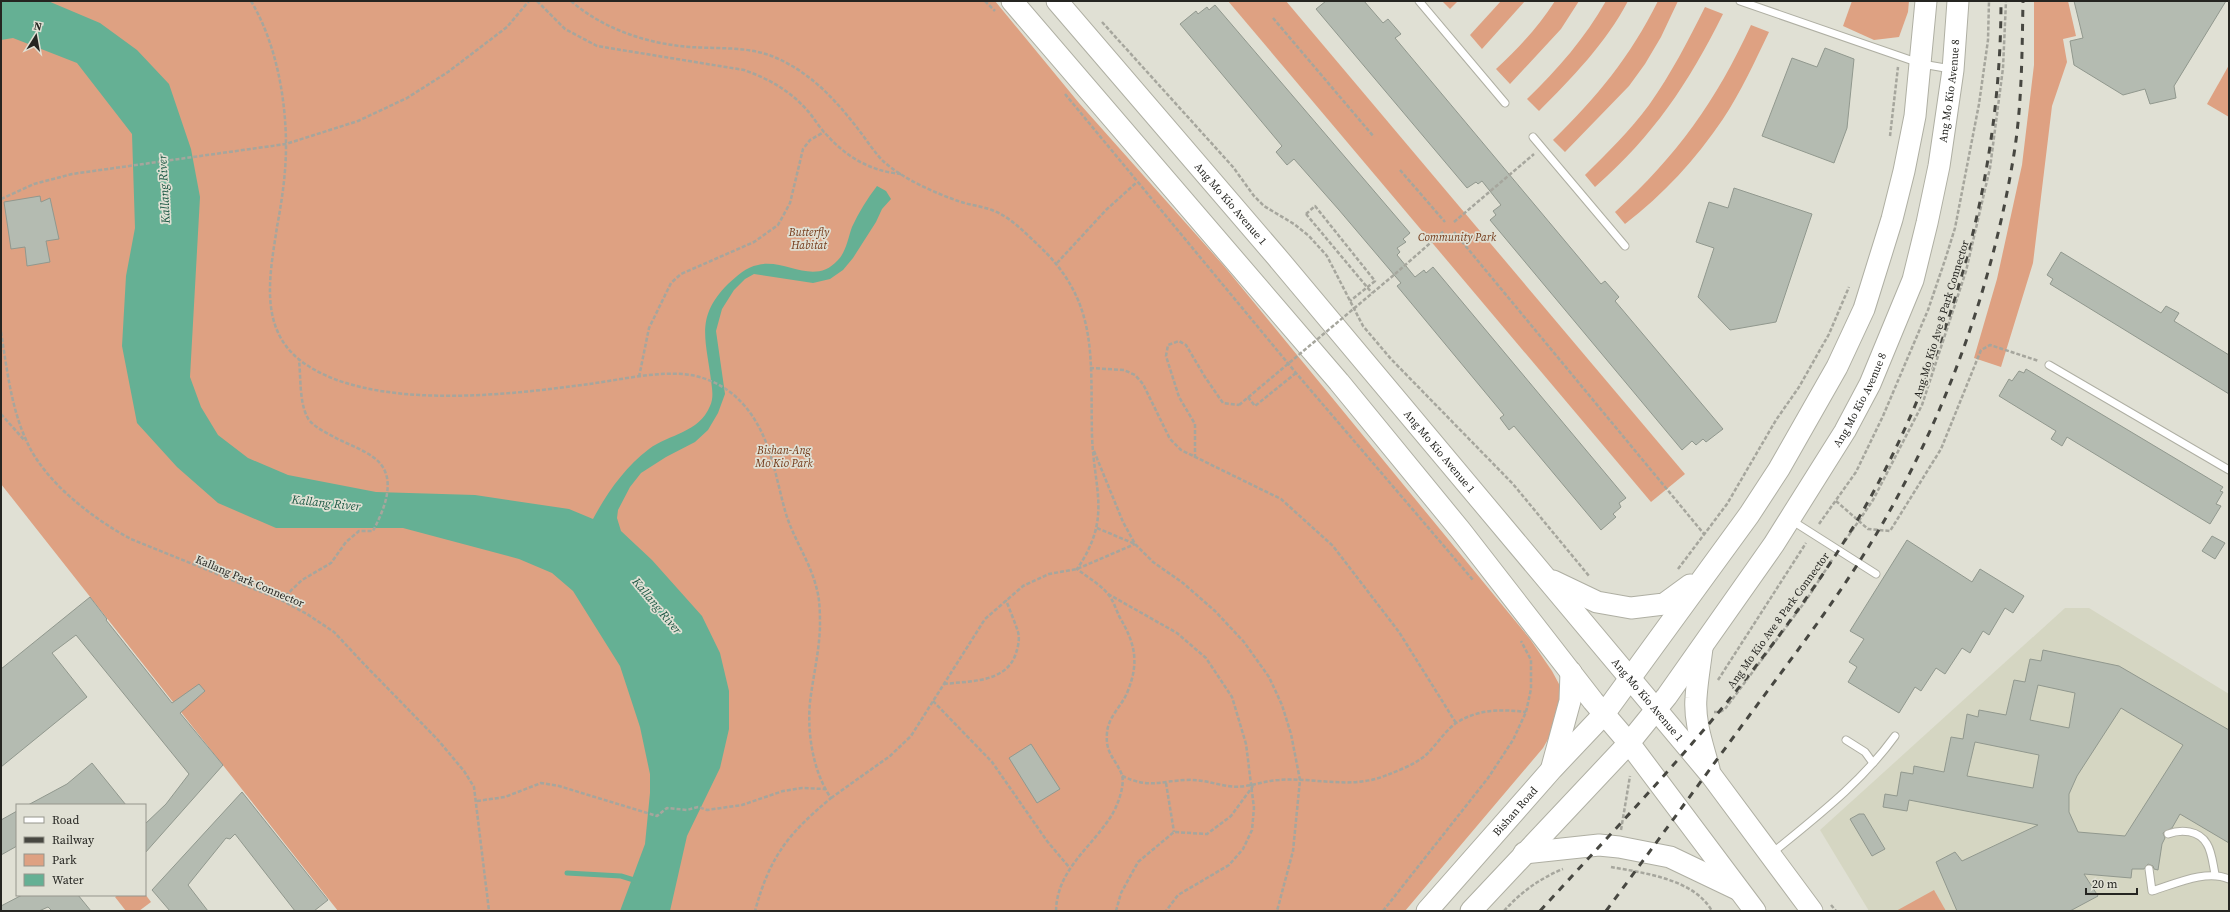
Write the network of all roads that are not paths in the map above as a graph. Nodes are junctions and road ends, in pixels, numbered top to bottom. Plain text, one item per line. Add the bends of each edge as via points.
1 (1057, 1) edge
2 (1419, 1) edge
3 (1740, 1) edge
4 (1926, 1) edge
5 (1958, 1) edge
6 (1005, 6) edge
7 (1922, 64) junction
8 (1954, 70) junction
9 (1505, 103) dead end
10 (1533, 137) dead end
11 (1625, 246) dead end
12 (2049, 365) road end
13 (2229, 470) edge
14 (1789, 519) junction
15 (1709, 570) junction
16 (1876, 574) dead end
17 (1547, 578) junction
18 (1702, 647) junction
19 (1571, 672) junction
20 (1630, 679) junction
21 (1656, 710) junction
22 (1604, 714) junction
23 (1895, 736) dead end
24 (1846, 740) dead end
25 (1629, 744) junction
26 (1873, 763) junction
27 (1552, 769) junction
28 (1711, 775) junction
29 (2168, 834) dead end
30 (1524, 853) junction
31 (1771, 854) junction
32 (2149, 869) dead end
33 (2215, 874) junction
34 (2229, 879) edge
35 (1740, 890) junction
36 (1427, 911) edge
37 (1471, 911) edge
38 (1755, 911) edge
39 (1812, 911) edge

1 - 17 main road, Ang Mo Kio Avenue 1 via 1255,231
2 - 9 lane
3 - 7 lane
4 - 7 main road
5 - 8 main road, Ang Mo Kio Avenue 8
6 - 19 main road via 1154,167 1339,382 1461,531
7 - 8 lane
7 - 15 main road via 1904,171 1864,309 1837,367 1779,469
8 - 14 main road, Ang Mo Kio Avenue 8 via 1939,166 1913,280 1870,384 1845,431
10 - 11 lane
12 - 13 lane
14 - 16 lane
14 - 18 main road, Ang Mo Kio Avenue 8
15 - 17 main road via 1664,604 1631,608 1597,602
15 - 20 main road
17 - 20 main road, Ang Mo Kio Avenue 1
18 - 21 main road, Ang Mo Kio Avenue 8
18 - 28 main road via 1696,711
19 - 22 main road
19 - 27 main road via 1570,701
20 - 21 main road, Ang Mo Kio Avenue 1
20 - 22 main road
21 - 25 main road, Ang Mo Kio Avenue 8
21 - 28 main road, Ang Mo Kio Avenue 1
22 - 25 main road
22 - 27 main road, Bishan Road
23 - 26 lane
24 - 26 lane via 1865,752
25 - 30 main road
25 - 35 main road
26 - 31 lane via 1830,806
27 - 36 main road, Bishan Road
28 - 31 main road, Ang Mo Kio Avenue 1
29 - 33 lane via 2178,830 2199,835 2207,844
30 - 35 main road via 1599,845 1619,847 1670,857
30 - 37 main road
31 - 39 main road, Ang Mo Kio Avenue 1
32 - 33 lane via 2152,891
33 - 34 lane
35 - 38 main road

